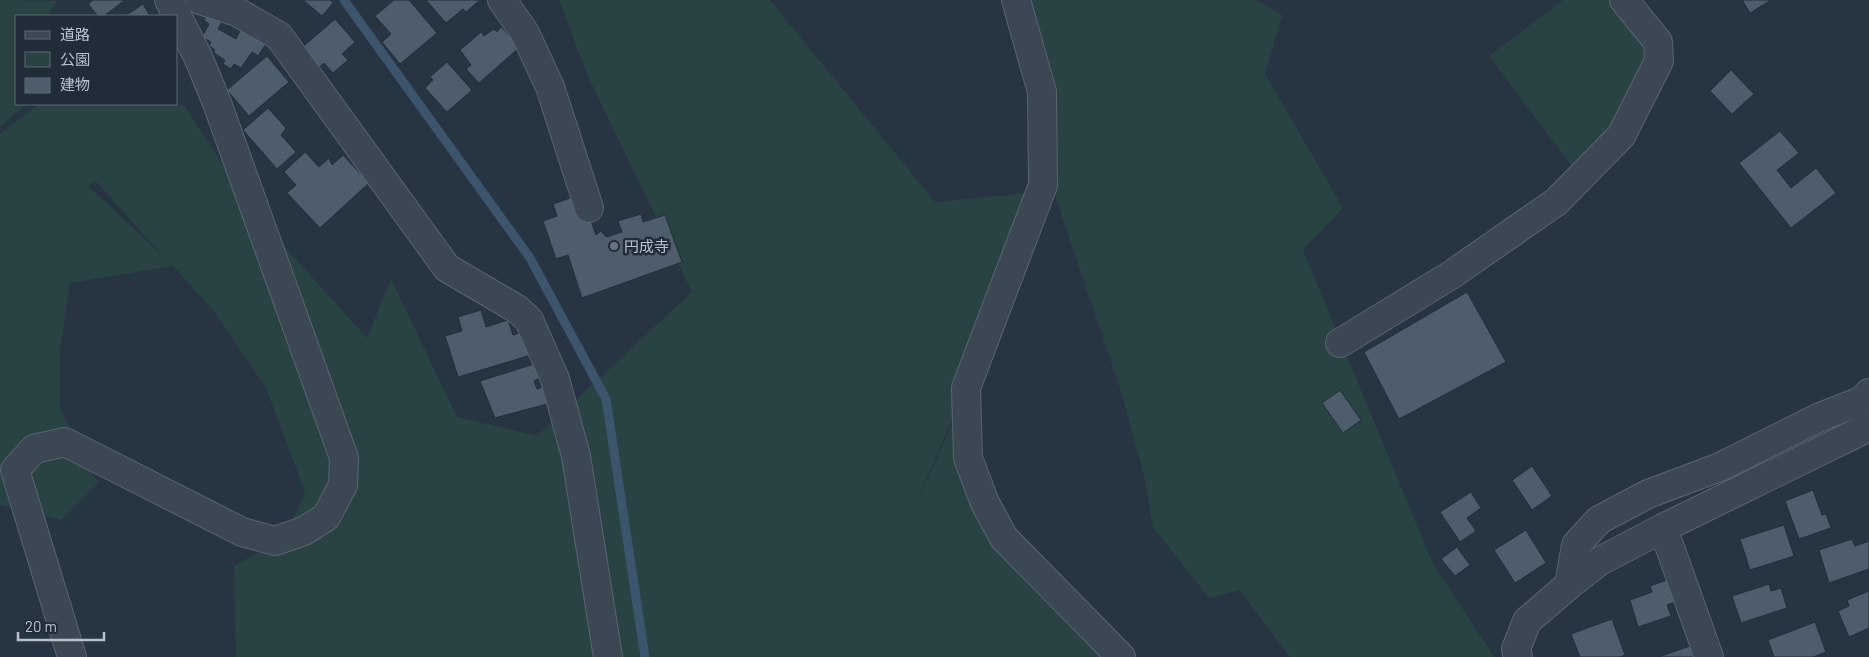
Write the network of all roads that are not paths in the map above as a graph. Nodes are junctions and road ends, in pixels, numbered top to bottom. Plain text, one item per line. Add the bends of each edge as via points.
1 (170, 0) edge
2 (200, 0) edge
3 (502, 0) edge
4 (1016, 0) edge
5 (1624, 0) edge
6 (177, 15) edge
7 (178, 16) edge
8 (589, 208) dead end
9 (1340, 343) dead end
10 (1869, 393) edge
11 (1820, 417) junction
12 (1867, 433) edge
13 (1832, 447) junction
14 (1664, 528) junction
15 (1569, 585) junction
16 (72, 657) edge
17 (608, 657) edge
18 (1121, 657) edge
19 (1518, 657) edge
20 (1709, 657) edge

1 - 6 street
2 - 17 street via 237,12 279,36 447,268 517,309 529,320 555,379 576,456
3 - 8 street via 525,33 550,87
4 - 18 street via 1042,92 1043,185 966,388 968,458 985,503 1004,538
5 - 9 street via 1658,42 1659,61 1621,136 1556,202 1451,275
7 - 16 street via 198,57 234,150 344,458 343,485 326,517 304,531 276,542 242,532 65,442 34,449 15,470
10 - 11 street via 1861,401
11 - 13 street
11 - 15 street via 1720,468 1648,494 1599,520 1576,545
12 - 13 street
13 - 14 street
14 - 15 street via 1600,561
14 - 20 street
15 - 19 street via 1527,621 1516,649

